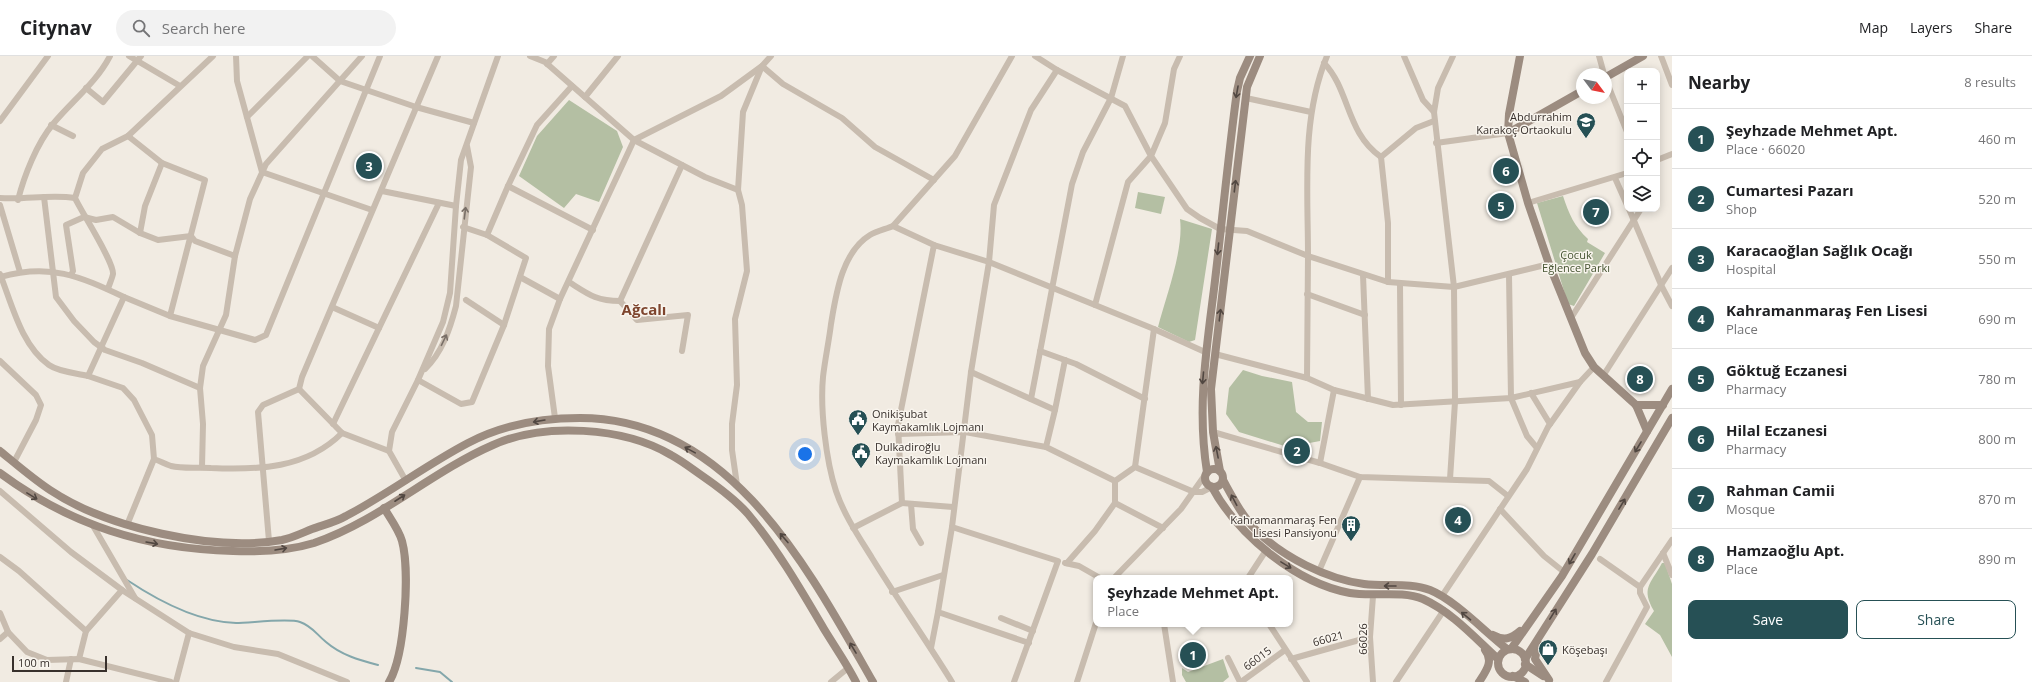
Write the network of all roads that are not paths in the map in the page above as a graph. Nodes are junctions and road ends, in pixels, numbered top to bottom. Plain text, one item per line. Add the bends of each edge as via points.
1 (48, 56) edge
2 (110, 56) edge
3 (129, 56) edge
4 (213, 56) edge
5 (236, 56) edge
6 (308, 56) edge
7 (312, 56) edge
8 (362, 56) edge
9 (380, 56) edge
10 (438, 56) edge
11 (498, 56) edge
12 (530, 56) edge
13 (554, 56) edge
14 (618, 56) edge
15 (771, 56) edge
16 (1012, 56) edge
17 (1035, 56) edge
18 (1123, 56) edge
19 (1180, 56) edge
20 (1250, 56) edge
21 (1260, 56) edge
22 (1328, 56) edge
23 (1404, 56) edge
24 (1453, 56) edge
25 (1520, 56) edge
26 (1599, 56) edge
27 (1643, 56) edge
28 (1661, 56) edge
29 (139, 58) edge
30 (1324, 63) junction
31 (548, 64) junction
32 (762, 66) junction
33 (1602, 68) edge
34 (1057, 70) junction
35 (1612, 75) edge
36 (340, 81) junction
37 (1672, 85) edge
38 (180, 86) junction
39 (572, 86) junction
40 (86, 88) junction
41 (368, 90) junction
42 (1576, 94) edge
43 (1612, 94) edge
44 (585, 98) junction
45 (1111, 98) junction
46 (1246, 98) junction
47 (416, 107) junction
48 (1311, 112) junction
49 (1434, 112) junction
50 (247, 117) junction
51 (0, 121) edge
52 (1434, 121) junction
53 (474, 123) junction
54 (1624, 124) edge
55 (52, 125) junction
56 (1508, 132) junction
57 (73, 136) dead end
58 (128, 136) junction
59 (634, 140) junction
60 (1436, 143) junction
61 (467, 146) junction
62 (1672, 154) edge
63 (1151, 156) junction
64 (1381, 157) junction
65 (1660, 159) edge
66 (162, 163) junction
67 (682, 165) junction
68 (262, 172) junction
69 (1624, 174) edge
70 (1615, 178) junction
71 (934, 180) junction
72 (508, 186) junction
73 (738, 190) junction
74 (382, 191) junction
75 (325, 194) junction
76 (44, 197) junction
77 (0, 198) edge
78 (75, 198) junction
79 (1624, 198) edge
80 (18, 200) junction
81 (439, 203) junction
82 (1528, 203) junction
83 (0, 205) edge
84 (456, 206) junction
85 (372, 210) junction
86 (1630, 212) edge
87 (1639, 212) edge
88 (84, 217) junction
89 (1634, 221) junction
90 (893, 226) junction
91 (463, 227) junction
92 (1220, 229) junction
93 (593, 230) junction
94 (1230, 231) junction
95 (140, 233) junction
96 (486, 234) junction
97 (190, 236) junction
98 (934, 245) junction
99 (236, 256) junction
100 (1308, 256) junction
101 (989, 262) junction
102 (1549, 264) junction
103 (1672, 268) edge
104 (51, 271) junction
105 (20, 272) junction
106 (71, 275) junction
107 (1363, 275) junction
108 (1509, 275) junction
109 (0, 276) edge
110 (520, 277) junction
111 (569, 282) junction
112 (1388, 282) junction
113 (1400, 284) junction
114 (1454, 287) junction
115 (1662, 287) junction
116 (1051, 288) junction
117 (108, 289) junction
118 (1307, 294) junction
119 (124, 297) junction
120 (560, 299) junction
121 (466, 300) dead end
122 (620, 301) junction
123 (1095, 305) junction
124 (1672, 306) edge
125 (332, 307) junction
126 (1365, 315) junction
127 (170, 316) junction
128 (1571, 318) junction
129 (504, 325) junction
130 (379, 328) junction
131 (1154, 329) junction
132 (220, 330) junction
133 (100, 346) junction
134 (1040, 351) junction
135 (682, 352) dead end
136 (1205, 352) junction
137 (1215, 354) junction
138 (1065, 360) junction
139 (0, 361) edge
140 (1594, 367) junction
141 (422, 372) junction
142 (971, 372) junction
143 (88, 376) junction
144 (1603, 376) junction
145 (1307, 378) junction
146 (418, 380) junction
147 (1580, 382) junction
148 (200, 388) junction
149 (299, 389) junction
150 (1672, 389) edge
151 (1334, 390) junction
152 (1531, 393) junction
153 (1511, 398) junction
154 (1031, 399) junction
155 (1145, 399) junction
156 (1368, 399) junction
157 (1455, 402) junction
158 (1401, 405) junction
159 (1636, 405) junction
160 (1662, 405) junction
161 (1055, 410) junction
162 (556, 418) junction
163 (1672, 418) edge
164 (333, 424) junction
165 (1550, 424) junction
166 (1647, 431) junction
167 (965, 432) junction
168 (1213, 432) junction
169 (342, 433) junction
170 (898, 434) junction
171 (1046, 447) junction
172 (1537, 448) junction
173 (0, 451) edge
174 (389, 451) junction
175 (154, 459) junction
176 (14, 462) junction
177 (1320, 463) junction
178 (202, 467) junction
179 (1135, 467) junction
180 (263, 468) junction
181 (1220, 471) junction
182 (0, 473) edge
183 (1206, 474) junction
184 (1360, 476) junction
185 (1450, 479) junction
186 (1223, 480) junction
187 (406, 481) junction
188 (1115, 481) junction
189 (737, 485) junction
190 (1212, 487) junction
191 (0, 491) edge
192 (1194, 492) junction
193 (1508, 496) junction
194 (902, 503) junction
195 (1114, 503) junction
196 (911, 504) junction
197 (954, 506) junction
198 (384, 508) junction
199 (1500, 509) junction
200 (92, 524) junction
201 (127, 525) junction
202 (952, 527) junction
203 (853, 528) junction
204 (1163, 528) junction
205 (1672, 540) edge
206 (269, 541) junction
207 (921, 543) dead end
208 (1265, 552) junction
209 (1663, 553) junction
210 (0, 557) edge
211 (1600, 559) dead end
212 (1058, 561) junction
213 (1067, 563) junction
214 (1318, 571) junction
215 (1564, 572) junction
216 (943, 575) junction
217 (1095, 575) edge
218 (1117, 575) edge
219 (1250, 575) edge
220 (1672, 575) edge
221 (1640, 587) junction
222 (122, 590) junction
223 (892, 592) junction
224 (1373, 596) junction
225 (1442, 596) junction
226 (136, 600) junction
227 (1444, 610) junction
228 (938, 612) junction
229 (0, 613) edge
230 (1001, 618) dead end
231 (1527, 626) junction
232 (1095, 627) edge
233 (1164, 627) edge
234 (1271, 627) edge
235 (86, 631) junction
236 (1033, 631) junction
237 (1484, 631) junction
238 (8, 632) junction
239 (189, 633) junction
240 (1541, 634) junction
241 (1370, 637) junction
242 (0, 639) edge
243 (1477, 640) junction
244 (1029, 643) junction
245 (931, 648) junction
246 (1509, 649) junction
247 (1285, 650) junction
248 (1228, 658) dead end
249 (71, 659) junction
250 (79, 659) junction
251 (1291, 659) junction
252 (1498, 661) junction
253 (1525, 662) junction
254 (848, 668) junction
255 (333, 676) junction
256 (1508, 678) edge
257 (1551, 681) edge
258 (66, 682) edge
259 (170, 682) edge
260 (176, 682) edge
261 (329, 682) edge
262 (347, 682) edge
263 (389, 682) edge
264 (831, 682) edge
265 (856, 682) edge
266 (873, 682) edge
267 (952, 682) edge
268 (1014, 682) edge
269 (1077, 682) edge
270 (1173, 682) edge
271 (1240, 682) edge
272 (1306, 682) edge
273 (1373, 682) edge
274 (1396, 682) edge
275 (1479, 682) edge
276 (1525, 682) edge
277 (1606, 682) edge

1 - 51 street
2 - 40 street via 103,70
3 - 29 street
4 - 38 street
5 - 50 street via 237,81
6 - 50 street
7 - 36 street
8 - 36 street
9 - 41 street
10 - 47 street
11 - 53 street
12 - 31 street
13 - 31 street
14 - 44 street
15 - 32 street
16 - 71 street via 955,156
17 - 34 street
18 - 45 street
19 - 63 street via 1174,68 1165,122
20 -> 92 main road via 1237,91
21 - 46 main road via 1247,86
22 - 30 street
23 - 49 street via 1424,100
24 - 49 street via 1438,88
25 - 56 main road
26 - 33 street
27 - 35 main road
28 - 37 street
29 - 38 street
29 - 40 street via 103,102
30 - 48 street
30 - 64 street via 1334,75 1360,135
31 - 39 street
32 - 59 street via 722,96
32 - 71 street via 783,84 842,118 875,147
32 - 73 street via 743,112
34 - 45 street
34 - 101 street via 1031,110 994,205
36 - 41 street
36 - 68 street via 266,164
38 - 58 street
39 - 44 street
39 - 72 street via 537,125
40 - 55 street
41 - 47 street
41 - 75 street
42 - 56 main road
43 - 54 street
44 - 59 street
45 - 63 street via 1125,106
45 - 116 street via 1083,152 1072,184
46 - 48 street
94 -> 46 main road
47 - 53 street
47 - 74 street
48 - 100 street
49 - 52 street
50 - 68 street
52 - 60 street
52 - 64 street via 1416,128
53 - 61 street
55 - 57 street
55 - 80 street via 25,174
56 - 60 street
56 - 82 main road
58 - 66 street
58 - 78 street via 102,149 83,173
59 - 67 street
59 - 93 street
60 - 114 street
61 - 84 street via 461,160
91 -> 61 street via 471,167
62 - 65 street
63 - 92 street via 1187,209
63 - 123 street via 1128,182
64 - 112 street via 1388,223
66 - 95 street via 145,206
66 - 97 street via 205,180
67 - 73 street
67 - 122 street
68 - 75 street
68 - 99 street via 250,199
69 - 70 street
70 - 79 street
70 - 82 street
71 - 90 street
72 - 93 street
72 - 96 street
73 - 189 street via 742,205 747,271 735,319 737,385 732,450
74 - 81 street
74 - 85 street
75 - 85 street
75 - 132 street via 266,335 255,340
76 - 78 street
76 - 80 street
76 - 104 street
77 - 80 street
78 - 88 street
81 - 84 street
81 - 130 street
82 - 102 main road
83 - 105 street
84 - 141 street via 450,293 443,322
85 - 125 street
86 - 89 street
87 - 89 street
88 - 95 street via 96,220 113,217
88 - 106 street via 66,225 73,271
88 - 117 street via 102,244 113,273
89 - 115 street
89 - 128 street
90 - 98 street
90 - 203 street via 870,235 860,244 844,271 834,307 823,378 824,419 830,466 836,492
91 - 96 street
141 -> 91 street via 434,360 450,327 456,306
92 - 94 street
92 -> 136 main road
93 - 111 street
94 - 100 street via 1247,230
137 -> 94 main road
95 - 97 street via 158,240
96 - 110 street via 526,258
97 - 99 street via 195,241
97 - 127 street
98 - 101 street
98 - 170 street
99 - 132 street via 226,315
100 - 107 street
100 - 118 street
101 - 116 street
101 - 142 street
102 - 108 street
102 - 128 main road
103 - 115 street
104 - 105 street
104 - 106 street
104 - 133 street via 56,297 74,321
105 - 109 street
106 - 117 street
107 - 112 street
107 - 126 street
108 - 114 street
108 - 153 street
109 - 143 street via 15,320 38,355 50,366
110 - 120 street
110 - 129 street
111 - 120 street
111 - 122 street via 595,298
112 - 113 street
113 - 114 street
113 - 158 street
114 - 157 street
115 - 124 street
115 - 144 street
116 - 123 street
116 - 134 street
117 - 119 street
118 - 126 street
118 - 145 street
119 - 127 street
119 - 133 street
120 - 162 street via 549,329 548,366
121 - 129 street
122 - 135 street via 637,320 688,315
123 - 131 street
125 - 130 street
125 - 149 street via 302,376
126 - 156 street
127 - 132 street
128 - 140 main road via 1585,353
129 - 146 street via 472,402 461,404
130 - 164 street
131 - 136 street
131 - 155 street
132 - 148 street via 203,366
133 - 143 street
133 - 148 street
134 - 138 street
134 - 154 street
136 -> 183 main road via 1201,397
137 - 145 street
137 - 168 main road via 1212,389
138 - 155 street
138 - 161 street
139 - 176 street via 36,395 41,406
140 - 144 main road
140 - 147 street
141 - 146 street
142 - 154 street
142 - 167 street
143 - 175 street via 123,388 134,400 152,435
144 - 159 main road
145 - 151 street
146 - 174 street via 392,432
147 - 152 street
147 - 165 street
148 - 178 street via 203,424
149 - 164 street
149 - 180 street via 263,405 258,412
150 - 160 main road
151 - 156 street
151 - 177 street
152 - 153 street
152 - 165 street
153 - 157 street
153 - 172 street via 1527,436
154 - 161 street
155 - 179 street
156 - 158 street
157 - 158 street
157 - 185 street
159 - 160 main road
159 - 166 main road
160 - 166 main road
161 - 171 street
162 -> 187 main road via 504,428 468,443
189 -> 162 main road via 699,455 651,429 597,418
240 -> 163 main road via 1592,554
164 - 169 street
165 - 172 street
166 -> 215 main road
167 - 170 street
167 - 171 street
167 - 197 street
168 - 177 street
181 -> 168 main road
169 - 174 street
169 - 180 street via 334,442 305,459
170 - 194 street
171 - 188 street
172 - 193 street via 1527,469
173 - 176 main road
174 - 187 street
175 - 178 street via 172,466
175 - 201 street
176 - 201 main road via 50,490 98,516
177 - 184 street
178 - 180 street
179 - 188 street
179 - 192 street
180 - 206 street
181 - 183 main road via 1212,469
181 - 186 main road
182 -> 200 main road via 49,506
183 - 190 main road via 1207,484
183 - 192 street
184 - 185 street
184 - 214 street
185 - 193 street via 1489,481
186 - 190 main road via 1221,485
214 -> 186 main road via 1296,560 1257,531 1236,505
187 - 206 main road via 344,518 283,540
188 - 195 street
266 -> 189 main road via 806,567 791,546
190 - 192 street via 1202,492
190 - 208 main road via 1225,510
191 - 222 street via 71,552
192 - 204 street
193 - 199 street
194 - 196 street
194 - 203 street
195 - 204 street
195 - 213 street via 1095,531
196 - 197 street
196 - 207 street via 913,529
197 - 202 street
200 -> 198 main road via 143,541 194,550 264,552 313,543 351,527
198 -> 254 main road via 453,464 496,443 539,432 572,430 608,433 639,440 670,454 717,486 747,513 791,573
198 - 263 main road via 402,540 405,570 404,625 395,673
199 - 215 street via 1544,556
199 - 225 street
200 - 226 street
201 - 206 main road via 190,538 240,543
202 - 212 street
202 - 216 street
203 - 223 street
204 - 218 street
205 - 209 street
208 - 219 street
208 -> 224 main road via 1287,566 1334,588
209 - 220 street
209 - 221 street
210 - 235 street
211 - 221 street
212 - 213 street
212 - 236 street
213 - 217 street via 1079,566
225 -> 214 main road via 1429,589 1362,584
215 - 231 main road
216 - 223 street
216 - 228 street
221 - 277 street via 1647,607
222 - 226 street
222 - 235 street
223 - 245 street
224 - 227 main road via 1402,595 1421,598
224 - 241 street, 66026
237 -> 225 main road
226 - 239 street
227 - 243 main road
227 - 274 street
228 - 244 street
228 - 245 street
229 - 238 street
230 - 236 street
231 - 237 main road via 1512,638 1506,639
231 - 246 main road
232 - 269 street
233 - 270 street
234 - 247 street
235 - 250 street
236 - 244 street
237 - 246 main road
238 - 242 street
238 - 249 street via 27,652 47,660
239 - 255 street via 234,647 278,654
239 - 260 street
240 - 253 main road
240 - 257 main road via 1535,659
241 - 251 street, 66021
241 - 273 street, 66026
243 - 252 main road
243 - 275 main road via 1489,655 1490,662
244 - 268 street
245 - 267 street
246 - 252 main road
246 - 253 main road via 1520,652
247 - 251 street
247 - 271 street, 66015
248 - 271 street
249 - 250 street
249 - 258 street
250 - 259 street
251 - 272 street
252 - 256 main road via 1501,672
252 - 275 main road
253 - 256 main road via 1521,672
253 - 257 main road
254 - 264 street
254 - 265 main road
255 - 261 street
255 - 262 street
256 - 276 main road

